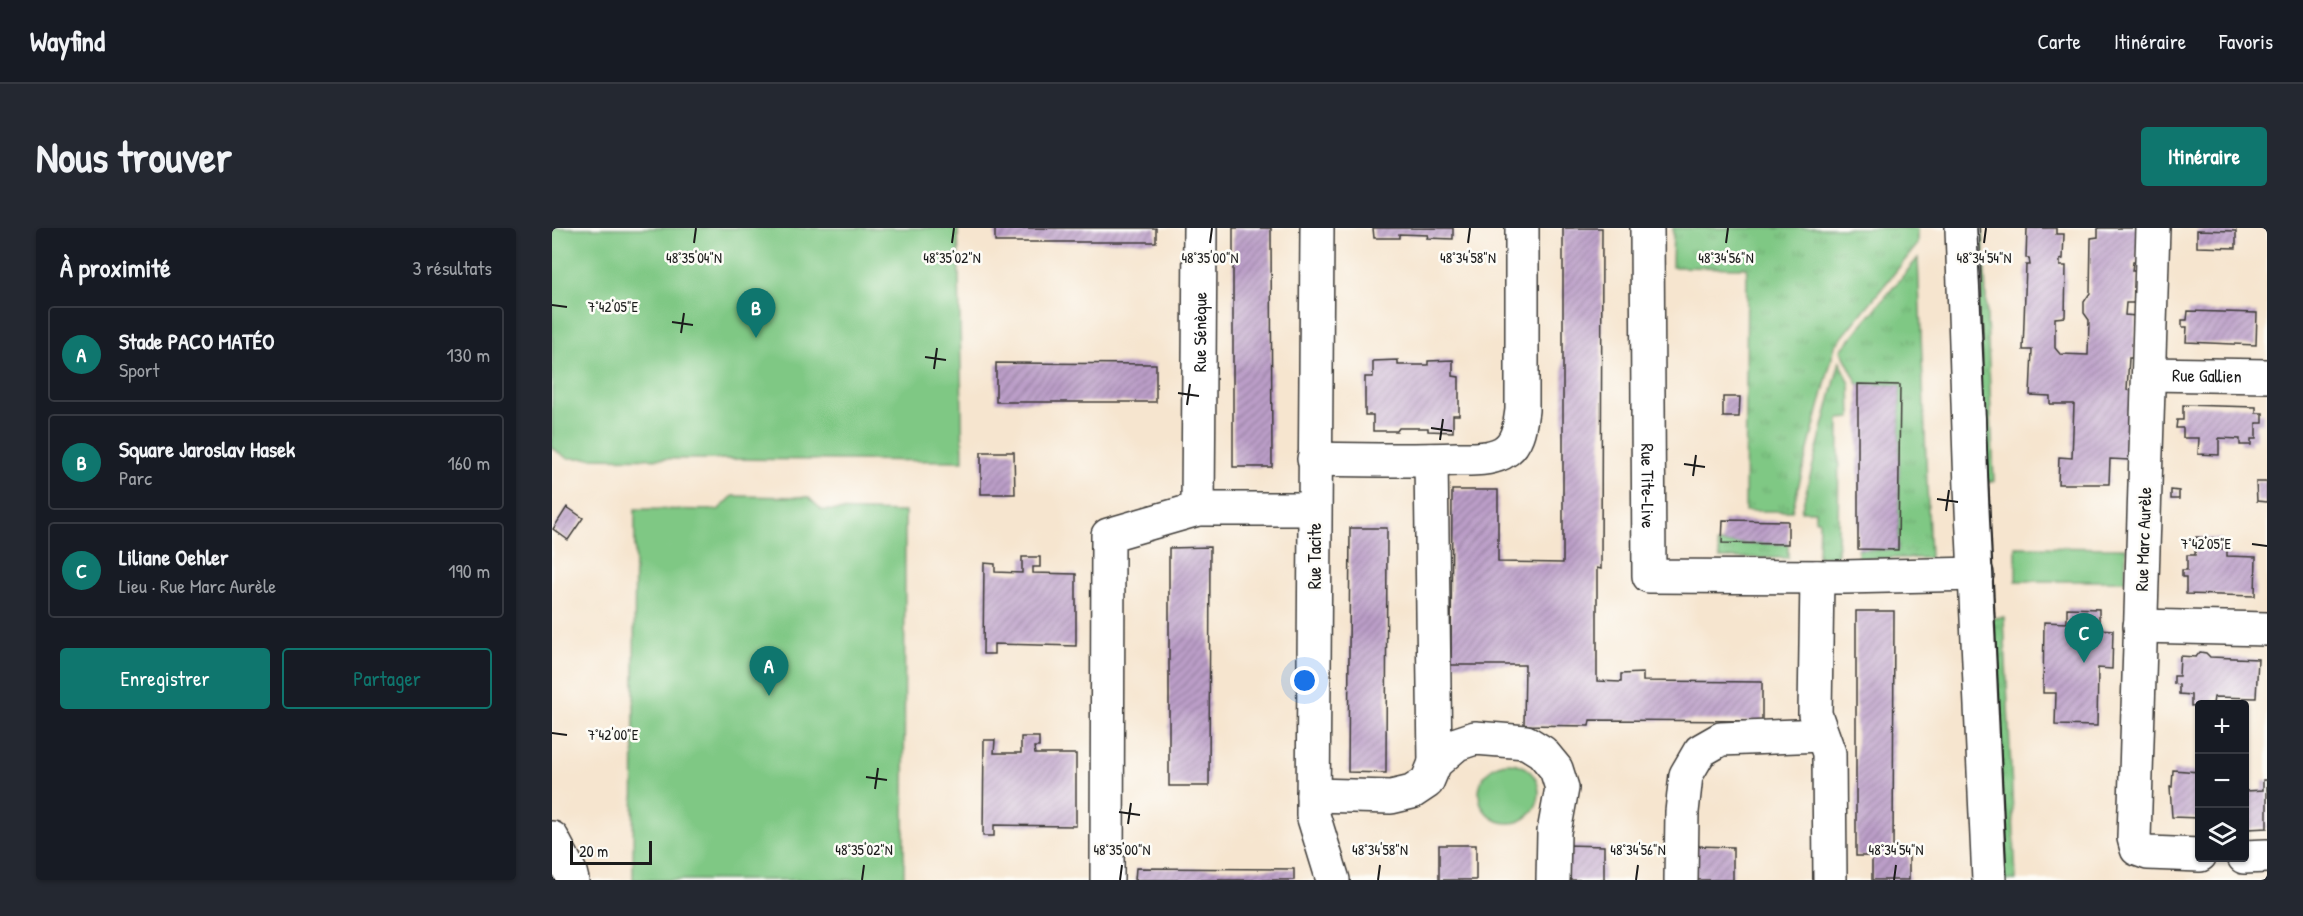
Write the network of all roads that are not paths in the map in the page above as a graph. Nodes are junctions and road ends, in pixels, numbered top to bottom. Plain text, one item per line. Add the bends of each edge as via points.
1 (1200, 228) edge
2 (1317, 228) edge
3 (1522, 228) edge
4 (1647, 228) edge
5 (1962, 228) edge
6 (2153, 228) edge
7 (2149, 374) junction
8 (2267, 376) edge
9 (1314, 459) junction
10 (1431, 460) junction
11 (1198, 509) junction
12 (1314, 509) junction
13 (1977, 574) junction
14 (1817, 577) junction
15 (2140, 626) junction
16 (2267, 628) edge
17 (1822, 735) junction
18 (1436, 763) junction
19 (1312, 795) junction
20 (552, 838) edge
21 (2195, 855) edge
22 (2249, 856) edge
23 (2267, 856) edge
24 (572, 880) edge
25 (1107, 880) edge
26 (1333, 880) edge
27 (1553, 880) edge
28 (1681, 880) edge
29 (1830, 880) edge
30 (1989, 880) edge

1 - 11 street, Rue Sénèque
2 - 9 street, Rue Tacite
3 - 10 street via 1520,428 1503,453 1484,458
4 - 14 street, Rue Tite-Live via 1649,576
5 - 13 street
6 - 7 street, Rue Marc Aurèle
7 - 8 street, Rue Gallien
7 - 15 street, Rue Marc Aurèle
9 - 10 street
9 - 12 street, Rue Tacite
10 - 18 street
11 - 12 street
11 - 25 street via 1108,535
12 - 19 street, Rue Tacite
13 - 14 street, Rue Tite-Live
13 - 30 street
14 - 17 street via 1815,714
15 - 16 street
15 - 21 street, Rue Marc Aurèle via 2134,838 2137,849 2148,854
17 - 28 street via 1721,739 1700,751 1686,775
17 - 29 street via 1829,753
18 - 19 street via 1427,782 1412,792 1391,797
18 - 27 street via 1457,744 1475,738 1526,742 1542,752 1556,769 1562,788 1554,832
19 - 26 street, Rue Tacite via 1315,825
20 - 24 street
22 - 23 street

